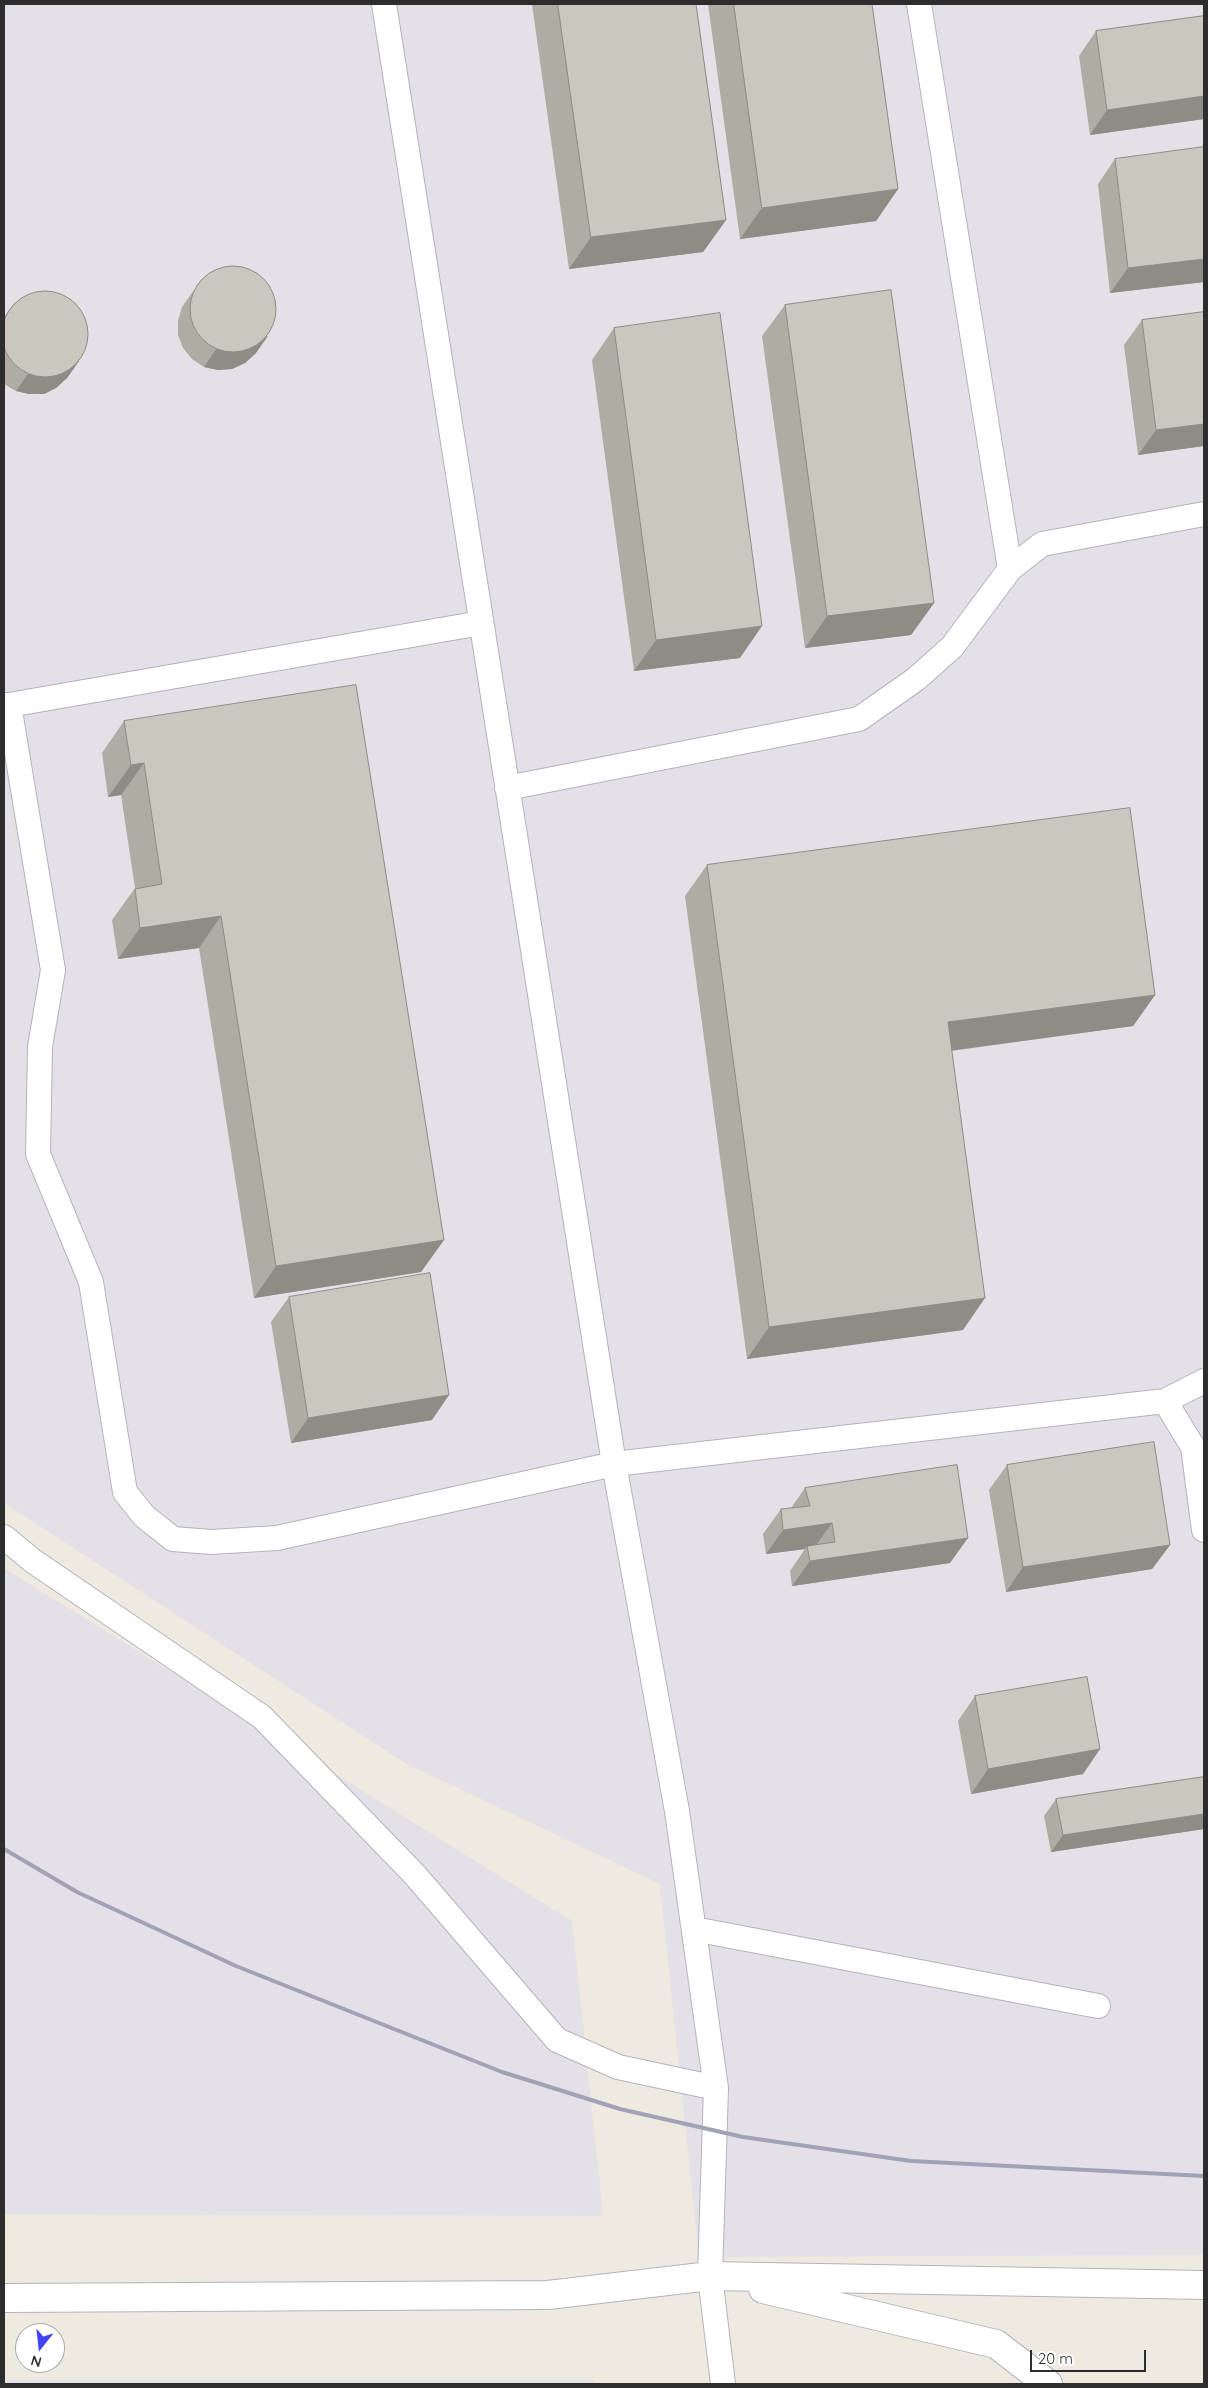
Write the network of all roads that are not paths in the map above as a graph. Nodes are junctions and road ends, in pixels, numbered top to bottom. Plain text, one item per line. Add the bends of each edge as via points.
1 (384, 4) edge
2 (919, 4) edge
3 (1204, 514) edge
4 (1010, 569) junction
5 (481, 623) junction
6 (6, 705) edge
7 (507, 788) junction
8 (1204, 1381) edge
9 (1165, 1401) junction
10 (614, 1464) junction
11 (1204, 1530) edge
12 (4, 1537) edge
13 (694, 1929) junction
14 (1098, 2006) dead end
15 (716, 2088) junction
16 (710, 2276) junction
17 (1204, 2285) edge
18 (4, 2298) edge
19 (723, 2384) edge
20 (1048, 2384) edge

1 - 5 lane
2 - 4 lane
3 - 4 lane via 1042,544
4 - 7 lane via 952,647 916,679 859,719
5 - 6 lane
5 - 7 lane
6 - 10 lane via 53,970 40,1047 38,1154 90,1282 125,1492 144,1516 173,1539 211,1542 277,1538
7 - 10 lane
8 - 9 lane
9 - 10 lane
9 - 11 lane via 1193,1447
10 - 13 lane via 677,1811
12 - 15 lane via 41,1567 262,1717 415,1875 557,2040 618,2067
13 - 14 lane
13 - 15 lane
15 - 16 lane
16 - 17 street
16 - 18 street via 548,2295
16 - 19 lane
16 - 20 street via 996,2344

